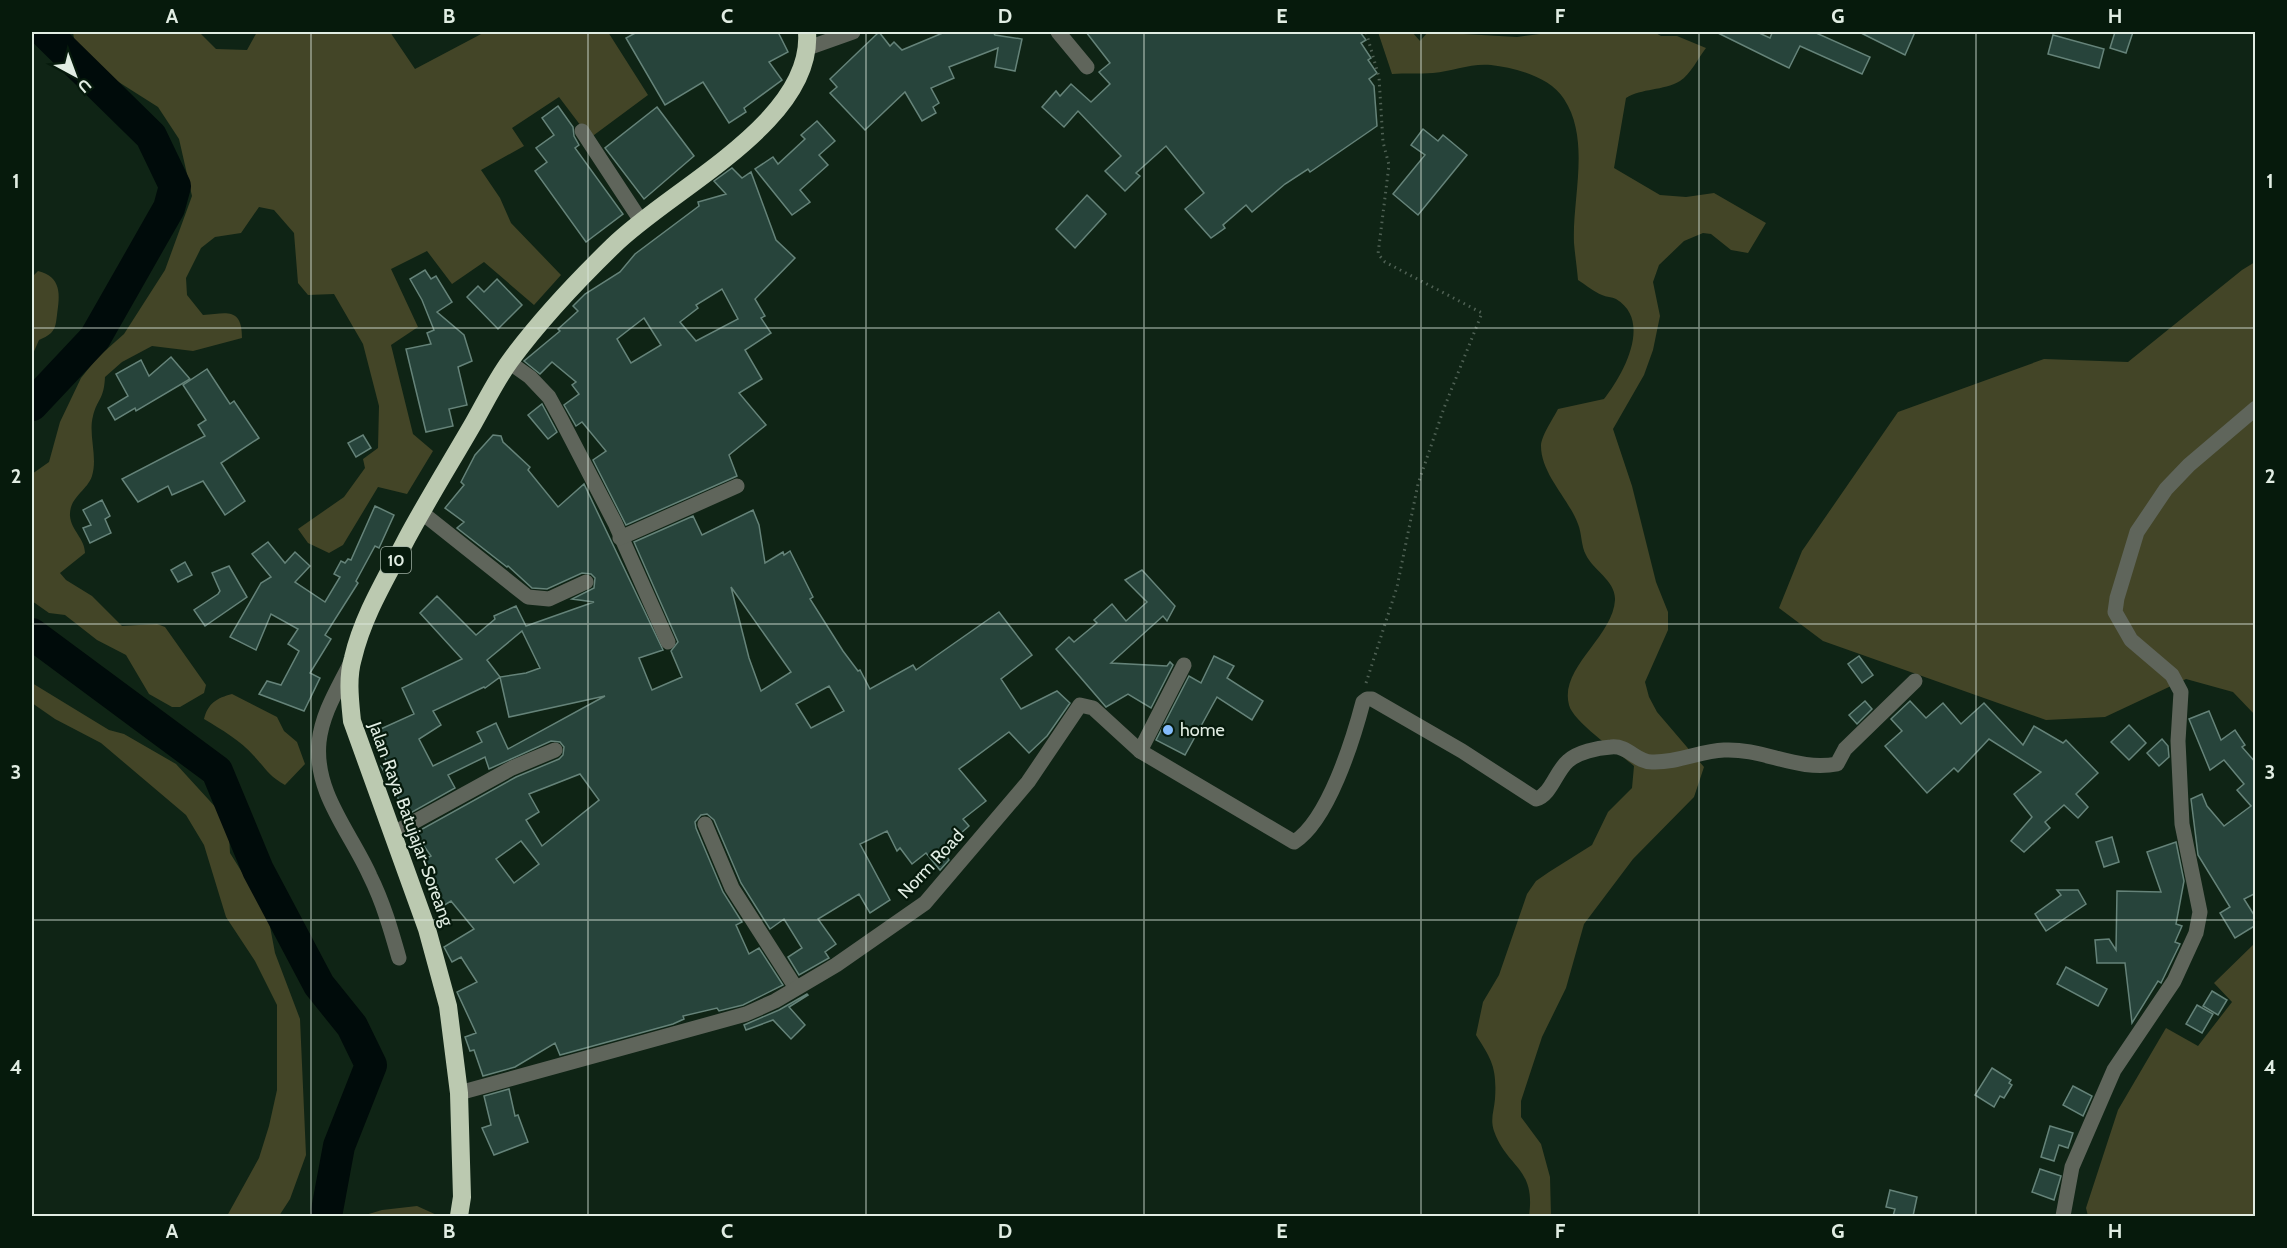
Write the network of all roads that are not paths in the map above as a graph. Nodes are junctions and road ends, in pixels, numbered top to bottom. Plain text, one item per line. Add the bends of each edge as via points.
1 (853, 32) edge
2 (1058, 32) edge
3 (807, 40) edge
4 (1087, 67) dead end
5 (582, 131) dead end
6 (641, 221) junction
7 (509, 362) junction
8 (2256, 408) edge
9 (737, 486) dead end
10 (421, 512) junction
11 (620, 538) junction
12 (586, 582) dead end
13 (668, 642) dead end
14 (352, 660) junction
15 (1184, 665) dead end
16 (1915, 681) dead end
17 (555, 750) dead end
18 (1140, 751) junction
19 (705, 824) dead end
20 (392, 834) junction
21 (399, 958) dead end
22 (796, 988) junction
23 (459, 1093) junction
24 (459, 1216) edge
25 (2063, 1216) edge

1 - 3 street
2 - 4 street
3 - 6 highway, Jalan Raya Batujajar-Soreang / 10 via 796,81 778,111 750,138
5 - 6 street
6 - 7 highway, Jalan Raya Batujajar-Soreang / 10 via 606,253
7 - 10 highway, Jalan Raya Batujajar-Soreang / 10
7 - 11 street via 549,397
8 - 25 street via 2166,489 2137,532 2117,597 2115,612 2131,640 2172,675 2181,692 2178,741 2182,824 2200,912 2196,933 2174,981 2114,1070 2072,1167
9 - 11 street
10 - 12 street via 528,597 549,599
10 - 14 highway, Jalan Raya Batujajar-Soreang / 10 via 362,625
11 - 13 street
14 - 20 highway, Jalan Raya Batujajar-Soreang / 10 via 352,721
14 - 21 street via 323,719 320,769 333,811 370,876
15 - 18 street
16 - 18 street, Norm Road via 1845,749 1834,765 1811,766 1738,750 1653,762 1622,747 1611,747 1575,756 1536,799 1462,751 1372,699 1365,700 1340,776 1318,814 1297,840 1290,841
17 - 20 street via 512,768
18 - 22 street, Norm Road via 1093,708 1080,705 1028,782 932,895 855,952
19 - 22 street via 732,888
20 - 23 highway, Jalan Raya Batujajar-Soreang / 10 via 428,929 448,1006
22 - 23 street, Norm Road via 746,1014
23 - 24 highway, Jalan Raya Batujajar-Soreang / 10

